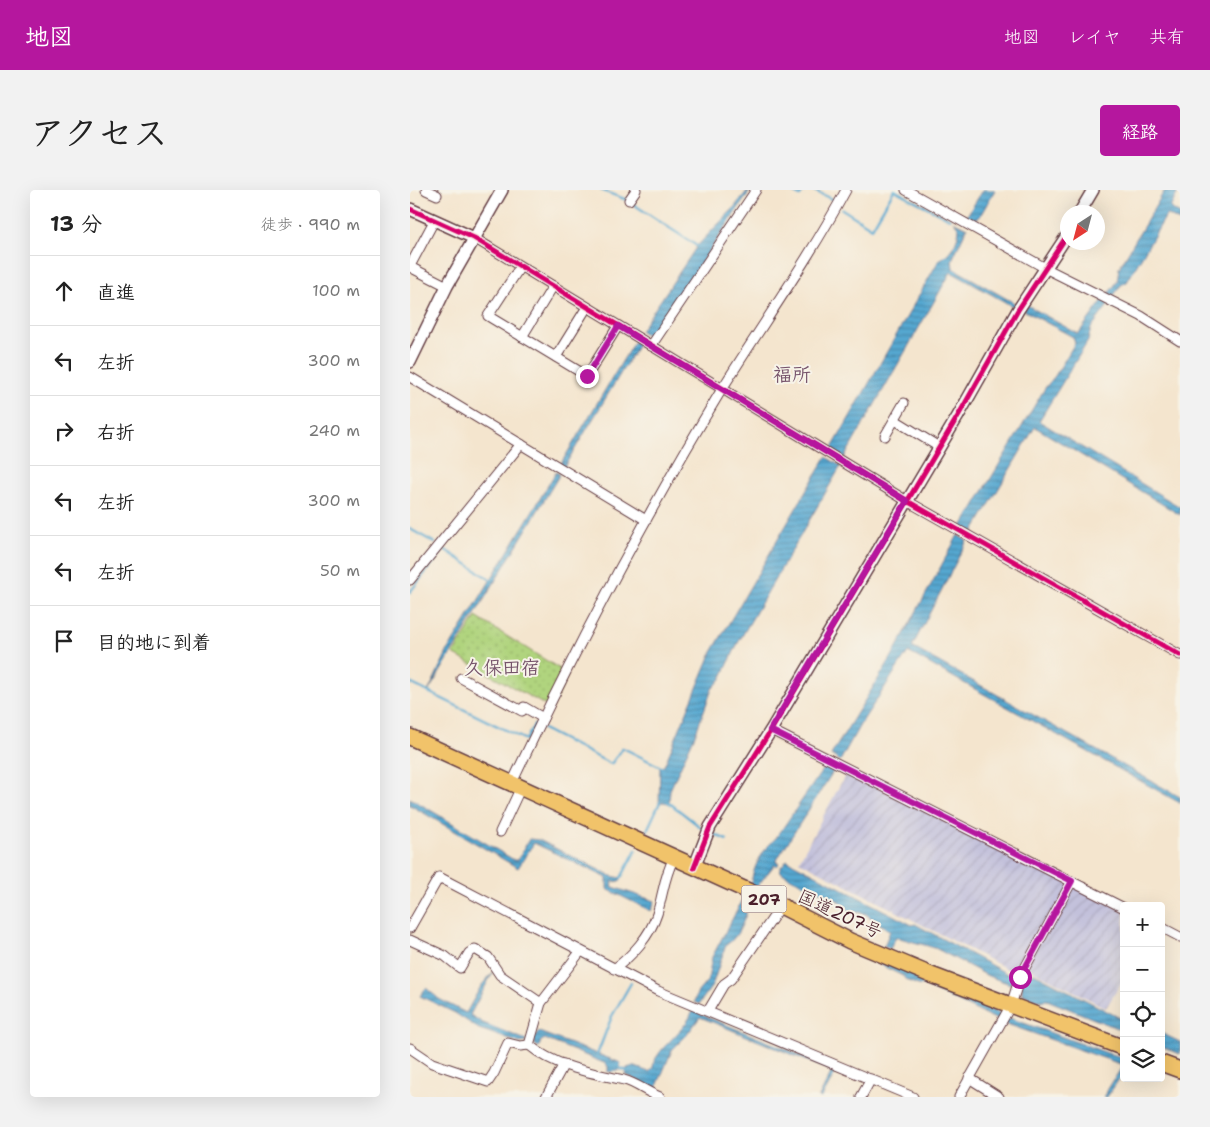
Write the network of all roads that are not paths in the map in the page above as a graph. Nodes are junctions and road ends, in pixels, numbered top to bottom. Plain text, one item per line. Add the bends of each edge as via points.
1 (426, 190) edge
2 (502, 190) edge
3 (636, 190) edge
4 (755, 190) edge
5 (846, 190) edge
6 (906, 190) edge
7 (1093, 190) edge
8 (437, 195) dead end
9 (630, 200) dead end
10 (1084, 205) edge
11 (410, 209) edge
12 (434, 220) junction
13 (474, 238) junction
14 (1060, 247) edge
15 (410, 267) edge
16 (520, 267) junction
17 (1047, 268) junction
18 (447, 286) junction
19 (552, 286) junction
20 (586, 307) junction
21 (618, 326) junction
22 (522, 337) junction
23 (1180, 341) edge
24 (651, 346) junction
25 (413, 348) edge
26 (556, 357) junction
27 (410, 362) edge
28 (410, 377) edge
29 (722, 389) junction
30 (904, 404) dead end
31 (894, 420) junction
32 (885, 436) dead end
33 (521, 444) junction
34 (939, 447) junction
35 (907, 501) junction
36 (646, 520) junction
37 (410, 580) edge
38 (1180, 655) edge
39 (461, 678) dead end
40 (543, 718) junction
41 (770, 730) junction
42 (410, 737) edge
43 (517, 785) junction
44 (500, 832) dead end
45 (674, 858) junction
46 (694, 868) junction
47 (1072, 881) junction
48 (781, 906) junction
49 (1120, 906) edge
50 (410, 928) edge
51 (1165, 929) edge
52 (1180, 937) edge
53 (410, 940) edge
54 (580, 952) junction
55 (614, 969) junction
56 (541, 1003) junction
57 (701, 1008) junction
58 (1009, 1009) junction
59 (530, 1041) junction
60 (1120, 1047) edge
61 (410, 1048) edge
62 (564, 1064) junction
63 (1165, 1064) edge
64 (1180, 1070) edge
65 (969, 1078) junction
66 (870, 1079) junction
67 (654, 1094) edge
68 (546, 1097) edge
69 (861, 1097) edge
70 (913, 1097) edge
71 (959, 1097) edge
72 (999, 1097) edge

1 - 8 street
2 - 13 street
3 - 9 street
4 - 24 street
5 - 29 street
6 - 17 street
7 - 10 street
11 - 12 street
12 - 13 street
12 - 15 street
13 - 16 street
13 - 18 street
14 - 17 street
15 - 18 street
16 - 19 street
16 - 22 street via 488,316
17 - 23 street via 1141,316
17 - 34 street via 1018,310
18 - 25 street
19 - 20 street
19 - 22 street
20 - 21 street
20 - 26 street
21 - 24 street
21 - 26 street via 587,376
22 - 26 street
24 - 29 street
25 - 27 street
28 - 33 street
29 - 35 street
29 - 36 street
30 - 31 street
31 - 32 street
31 - 34 street
33 - 36 street
33 - 37 street
34 - 35 street
35 - 38 street
35 - 41 street
36 - 40 street
39 - 40 street via 522,711 524,707
40 - 43 street
41 - 46 street via 710,827
41 - 47 street
42 - 43 highway, 国道207号 / 207
43 - 44 street
43 - 45 highway, 国道207号 / 207
45 - 46 highway, 国道207号 / 207
45 - 55 street via 667,871 656,915 645,938
46 - 48 highway, 国道207号 / 207
47 - 49 street
47 - 58 street via 1018,982
48 - 57 street via 731,979
48 - 58 highway, 国道207号 / 207 via 850,941
50 - 54 street via 439,877
51 - 52 street
53 - 56 street via 445,956 460,968 469,952 475,949 488,957 500,975
54 - 55 street
54 - 56 street
55 - 57 street
56 - 59 street
57 - 66 street
58 - 60 highway, 国道207号 / 207
58 - 65 street
59 - 61 street via 520,1046 508,1043 488,1082 432,1063
59 - 62 street via 539,1053
62 - 67 street via 626,1081
62 - 68 street
63 - 64 highway
65 - 71 street
65 - 72 street
66 - 69 street
66 - 70 street

